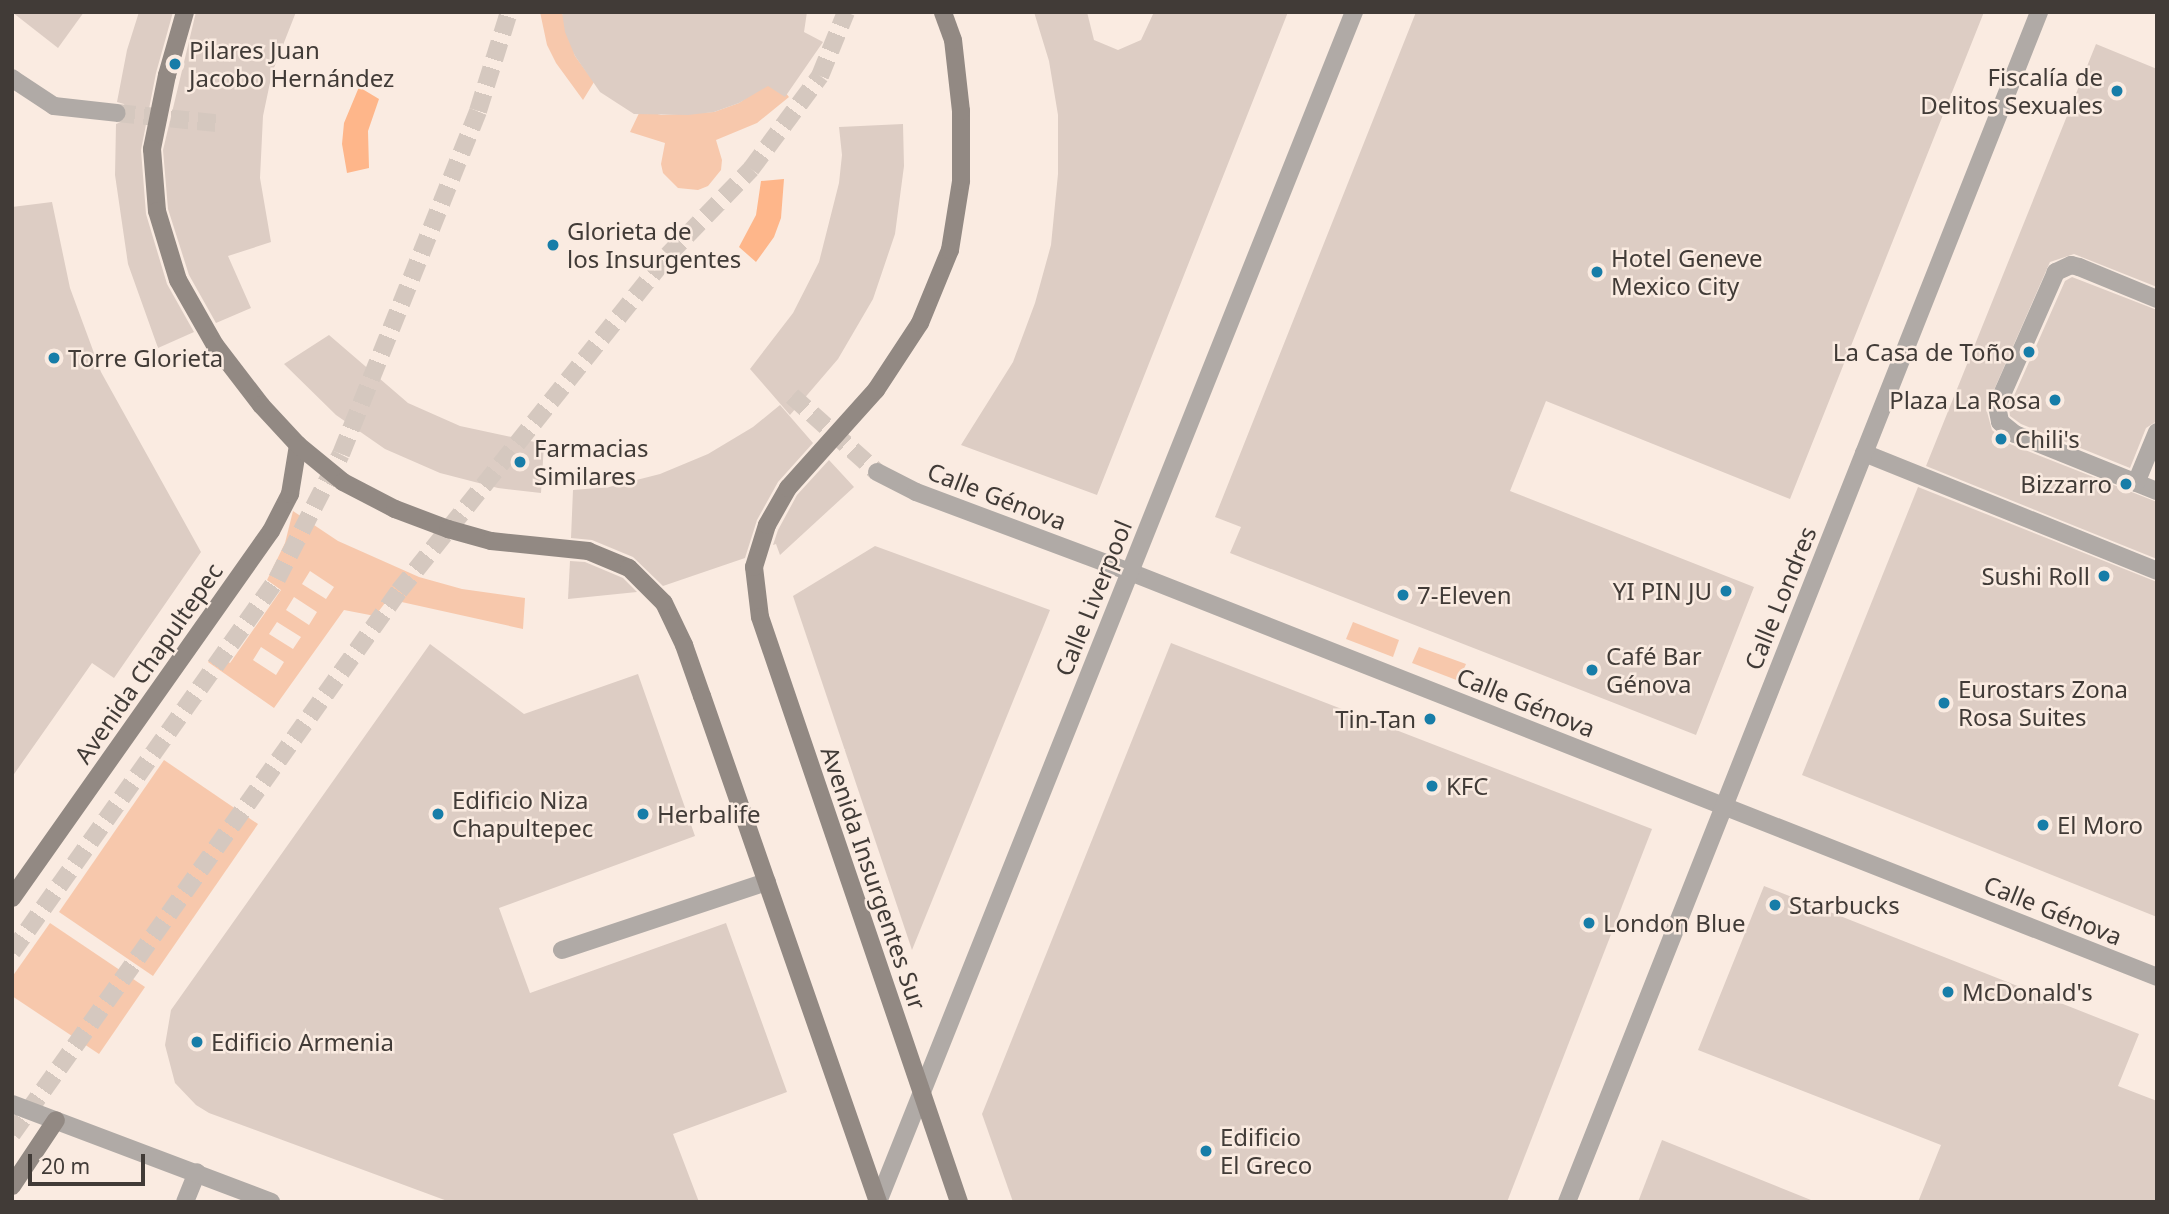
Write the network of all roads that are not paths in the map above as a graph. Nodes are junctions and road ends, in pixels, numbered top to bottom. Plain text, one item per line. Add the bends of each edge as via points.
1 (186, 12) edge
2 (943, 12) edge
3 (1354, 12) edge
4 (2039, 12) edge
5 (13, 79) edge
6 (117, 113) tunnel mouth
7 (2157, 299) edge
8 (2157, 432) edge
9 (298, 445) junction
10 (1864, 453) junction
11 (877, 472) tunnel mouth
12 (2136, 483) junction
13 (2157, 491) edge
14 (2157, 571) edge
15 (1130, 572) junction
16 (1724, 807) junction
17 (767, 882) junction
18 (12, 898) edge
19 (562, 950) dead end
20 (2157, 977) edge
21 (921, 1096) junction
22 (12, 1104) edge
23 (56, 1120) junction
24 (197, 1172) junction
25 (12, 1186) edge
26 (185, 1202) edge
27 (271, 1202) edge
28 (878, 1202) edge
29 (959, 1202) edge
30 (1567, 1202) edge

1 - 9 main road, bridge via 152,149 157,211 178,280 215,345
2 - 21 main road, Avenida Insurgentes Sur, bridge via 953,40 961,111 961,181 950,250 920,324 876,390 788,488 767,525 754,567 760,617
3 - 15 street, Calle Liverpool
4 - 10 street, Calle Londres
5 - 6 street via 54,106
7 - 12 street via 2079,267 2071,265 2056,272 1997,406 2000,422 2015,434
8 - 12 street
9 - 17 main road, bridge via 344,482 394,509 491,541 587,551 629,568 664,603 684,645
9 - 18 main road, Avenida Chapultepec via 290,494 271,530
10 - 14 street
10 - 16 street, Calle Londres
11 - 15 street, Calle Génova via 916,492
12 - 13 street
15 - 16 street, Calle Génova
15 - 21 street, Calle Liverpool
16 - 20 street, Calle Génova
16 - 30 street, Calle Londres
17 - 19 street
17 - 28 main road
21 - 28 street, Calle Liverpool
21 - 29 main road, Avenida Insurgentes Sur
22 - 23 street
23 - 24 street
23 - 25 main road
24 - 26 street
24 - 27 street

